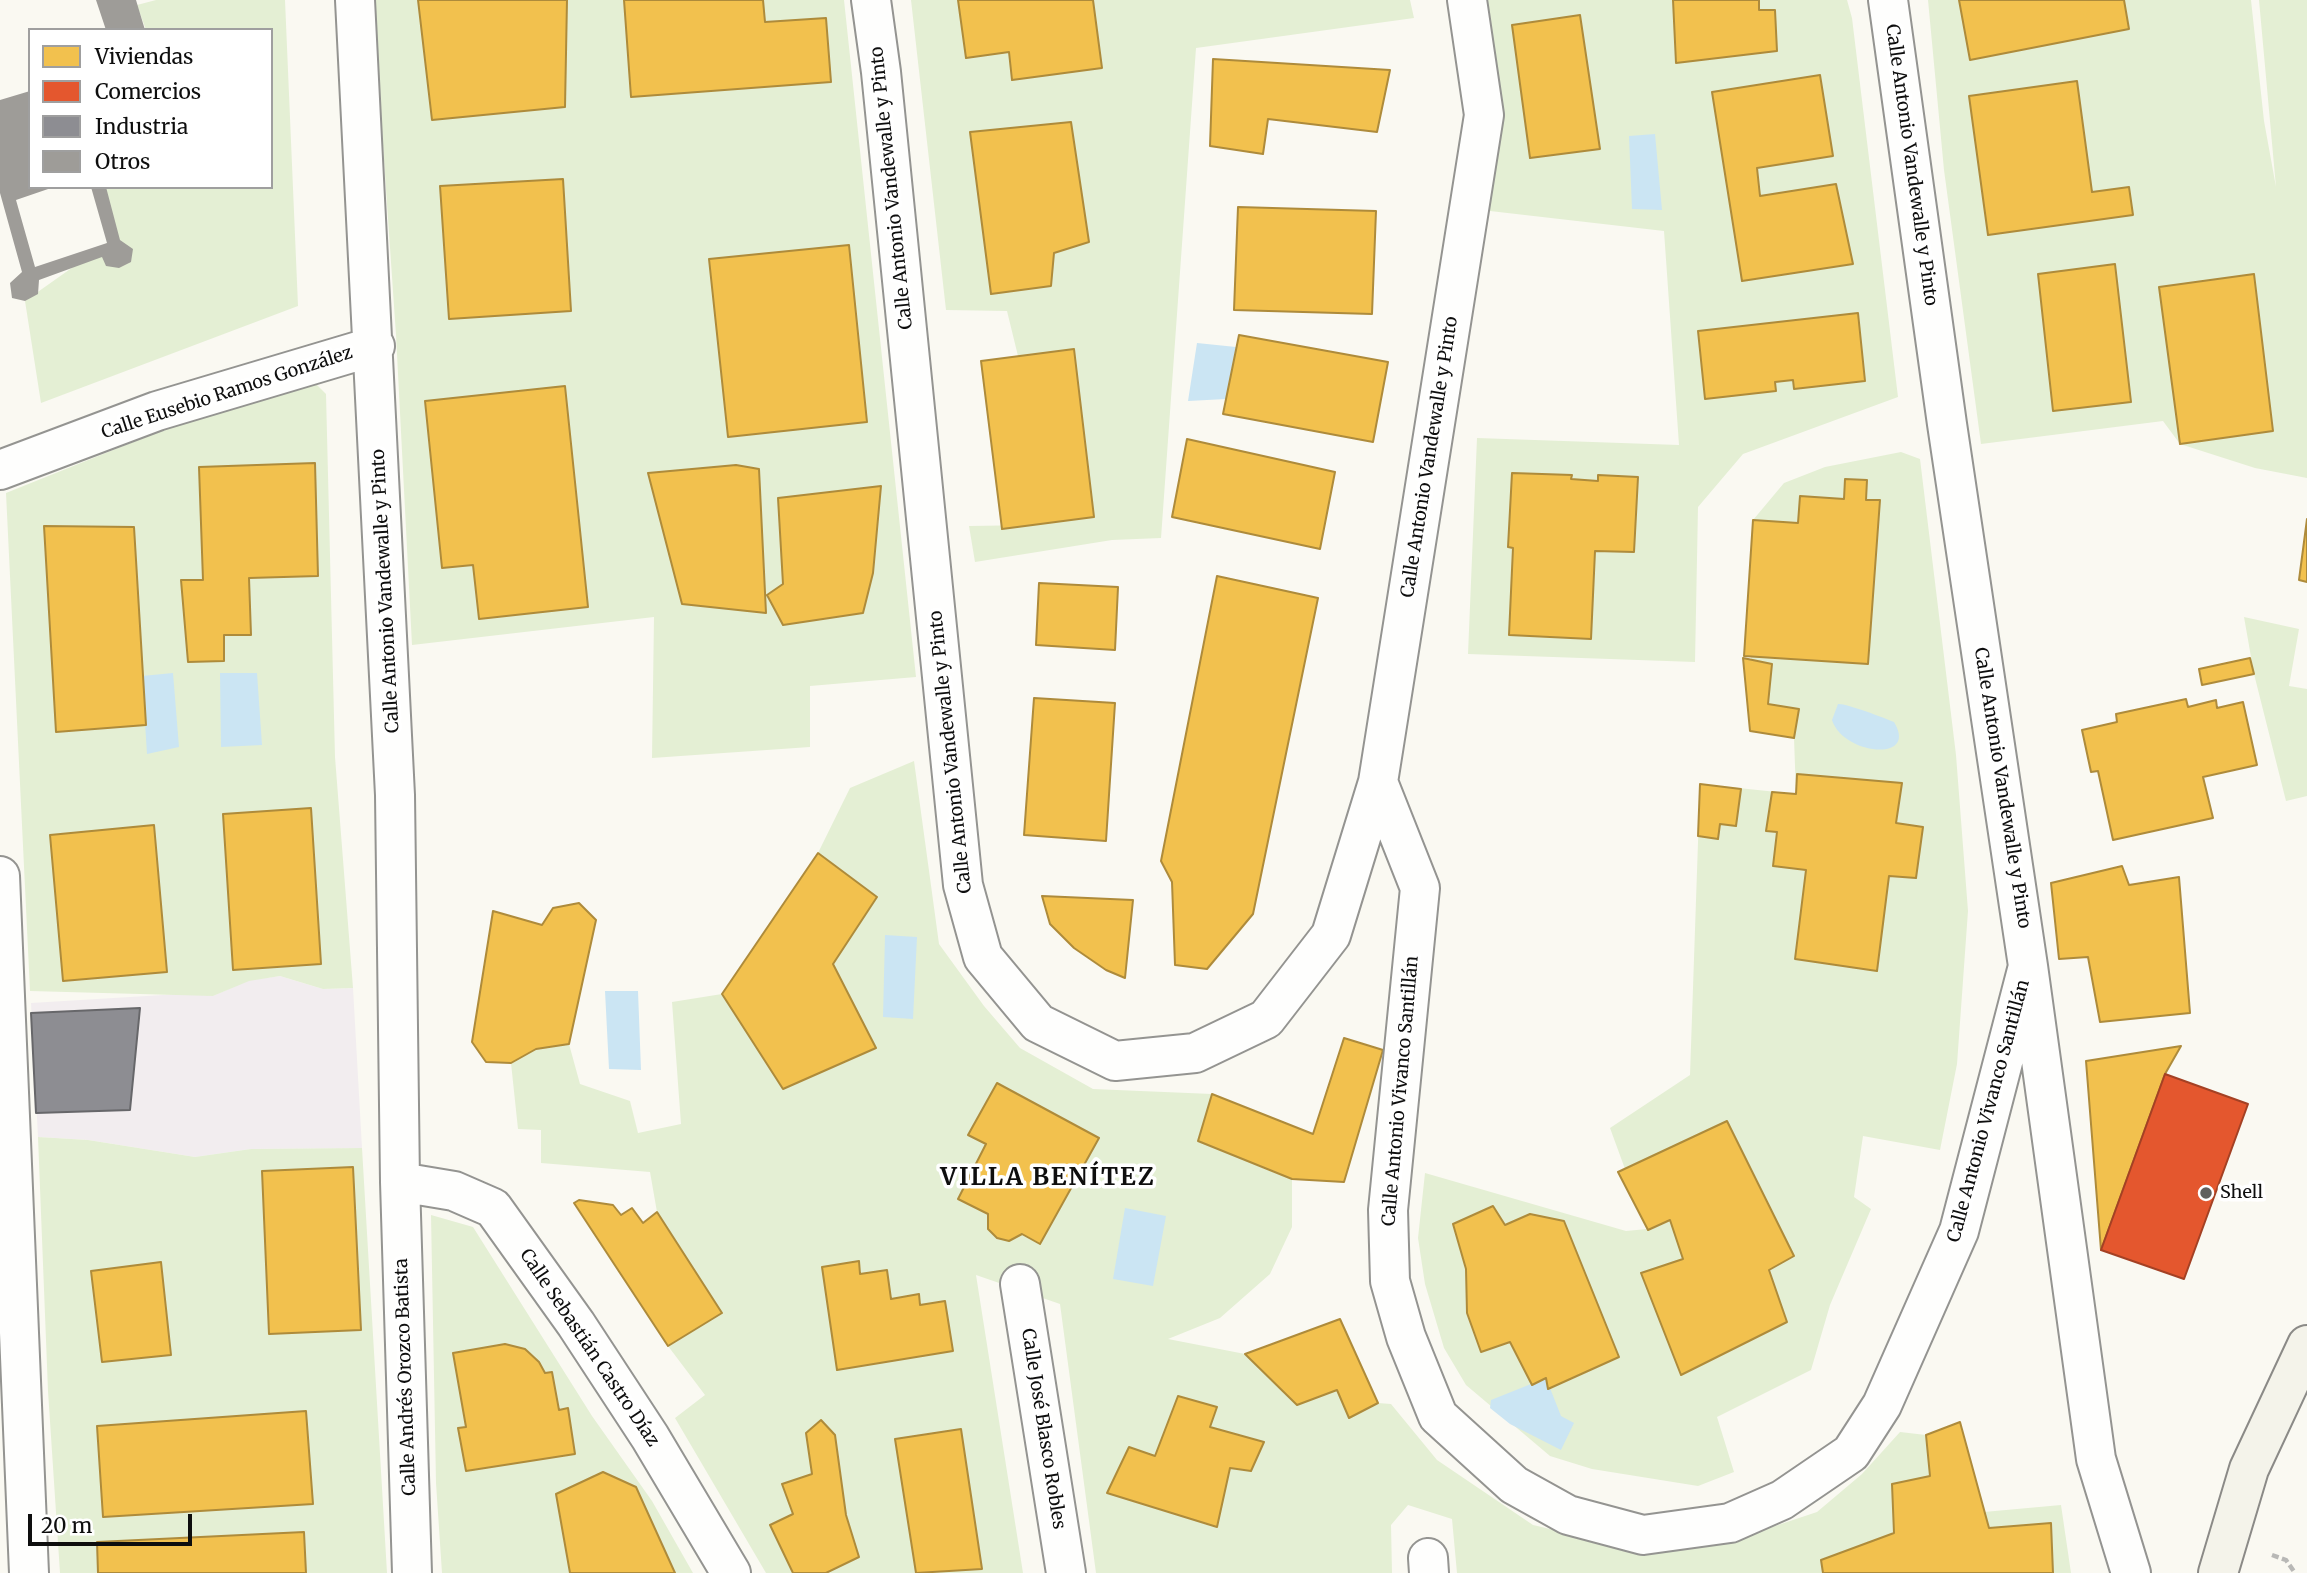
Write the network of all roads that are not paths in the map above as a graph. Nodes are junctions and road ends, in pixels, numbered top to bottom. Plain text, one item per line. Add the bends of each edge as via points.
1 (355, 0) edge
2 (871, 0) edge
3 (1467, 0) edge
4 (1888, 0) edge
5 (375, 346) junction
6 (0, 470) edge
7 (1378, 782) junction
8 (0, 876) edge
9 (2028, 966) junction
10 (400, 1182) junction
11 (1020, 1284) dead end
12 (2307, 1345) edge
13 (29, 1573) edge
14 (412, 1573) edge
15 (731, 1573) edge
16 (1066, 1573) edge
17 (2131, 1573) edge
18 (2218, 1573) edge

1 - 5 street, Calle Antonio Vandewalle y Pinto
2 - 7 street, Calle Antonio Vandewalle y Pinto via 963,885 983,957 1038,1023 1115,1060 1195,1053 1266,1019 1331,935
3 - 7 street, Calle Antonio Vandewalle y Pinto via 1484,116
4 - 9 street, Calle Antonio Vandewalle y Pinto
5 - 6 street, Calle Eusebio Ramos González via 157,411
5 - 10 street, Calle Antonio Vandewalle y Pinto via 395,795
7 - 9 street, Calle Antonio Vivanco Santillán via 1420,888 1388,1210 1390,1281 1406,1337 1438,1416 1514,1485 1568,1516 1643,1535 1730,1523 1782,1500 1850,1453 1882,1405 1959,1231
8 - 13 street
9 - 17 street, Calle Antonio Vandewalle y Pinto via 2096,1459
10 - 14 street, Calle Andrés Orozco Batista
10 - 15 street, Calle Sebastián Castro Díaz via 454,1191 494,1208 650,1437
11 - 16 street, Calle José Blasco Robles
12 - 18 main road via 2249,1469

